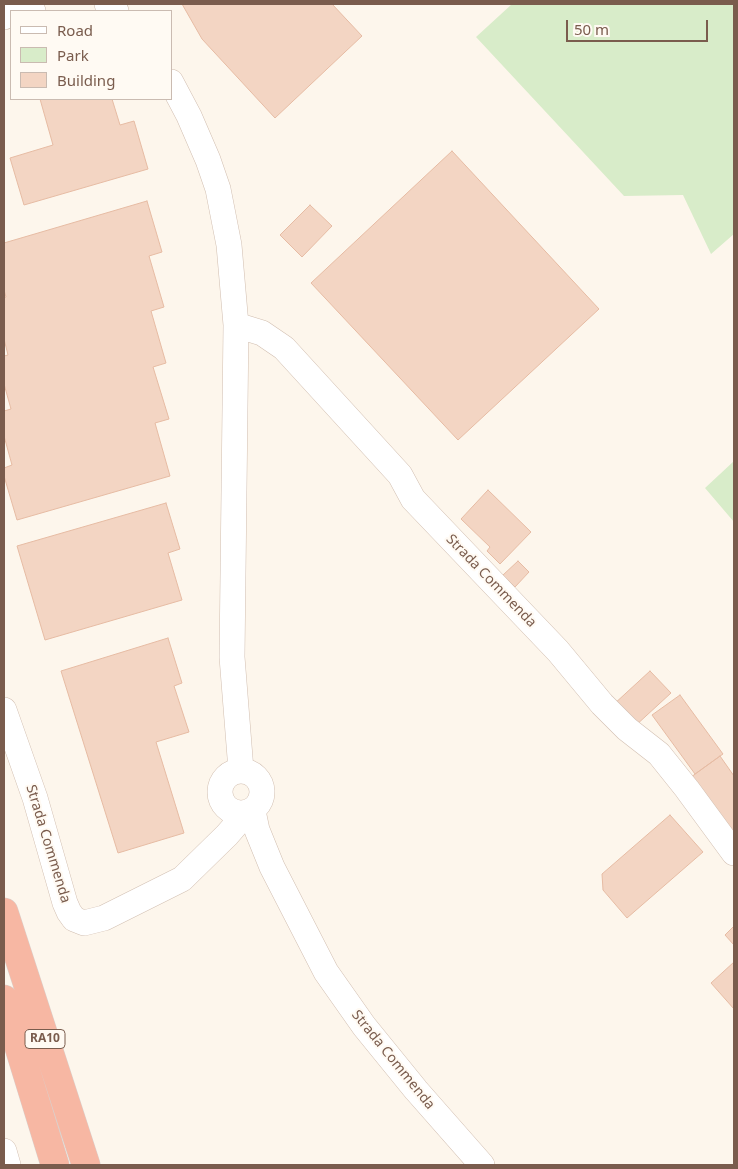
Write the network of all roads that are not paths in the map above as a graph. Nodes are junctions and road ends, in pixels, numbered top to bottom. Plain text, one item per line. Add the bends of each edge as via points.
1 (13, 4) edge
2 (4, 17) edge
3 (172, 84) edge
4 (236, 325) junction
5 (4, 710) edge
6 (241, 770) junction
7 (249, 812) junction
8 (734, 853) edge
9 (4, 912) edge
10 (4, 999) edge
11 (4, 1152) edge
12 (8, 1165) edge
13 (56, 1165) edge
14 (86, 1165) edge
15 (482, 1165) edge

1 - 2 street
3 - 4 street via 196,132 218,189 229,244
4 - 6 street via 232,657
4 - 8 street, Strada Commenda via 262,333 284,348 400,475 412,499 558,651 602,704 659,754
5 - 7 street, Strada Commenda via 35,798 65,903 74,919 84,923 104,918 182,878
6 - 7 street via 257,778 261,784 261,799
6 - 7 street via 226,776 219,795 227,809 237,814
7 - 15 street, Strada Commenda via 272,867 326,972 364,1026
9 - 14 highway, RA10
10 - 13 highway, RA10
11 - 12 street

